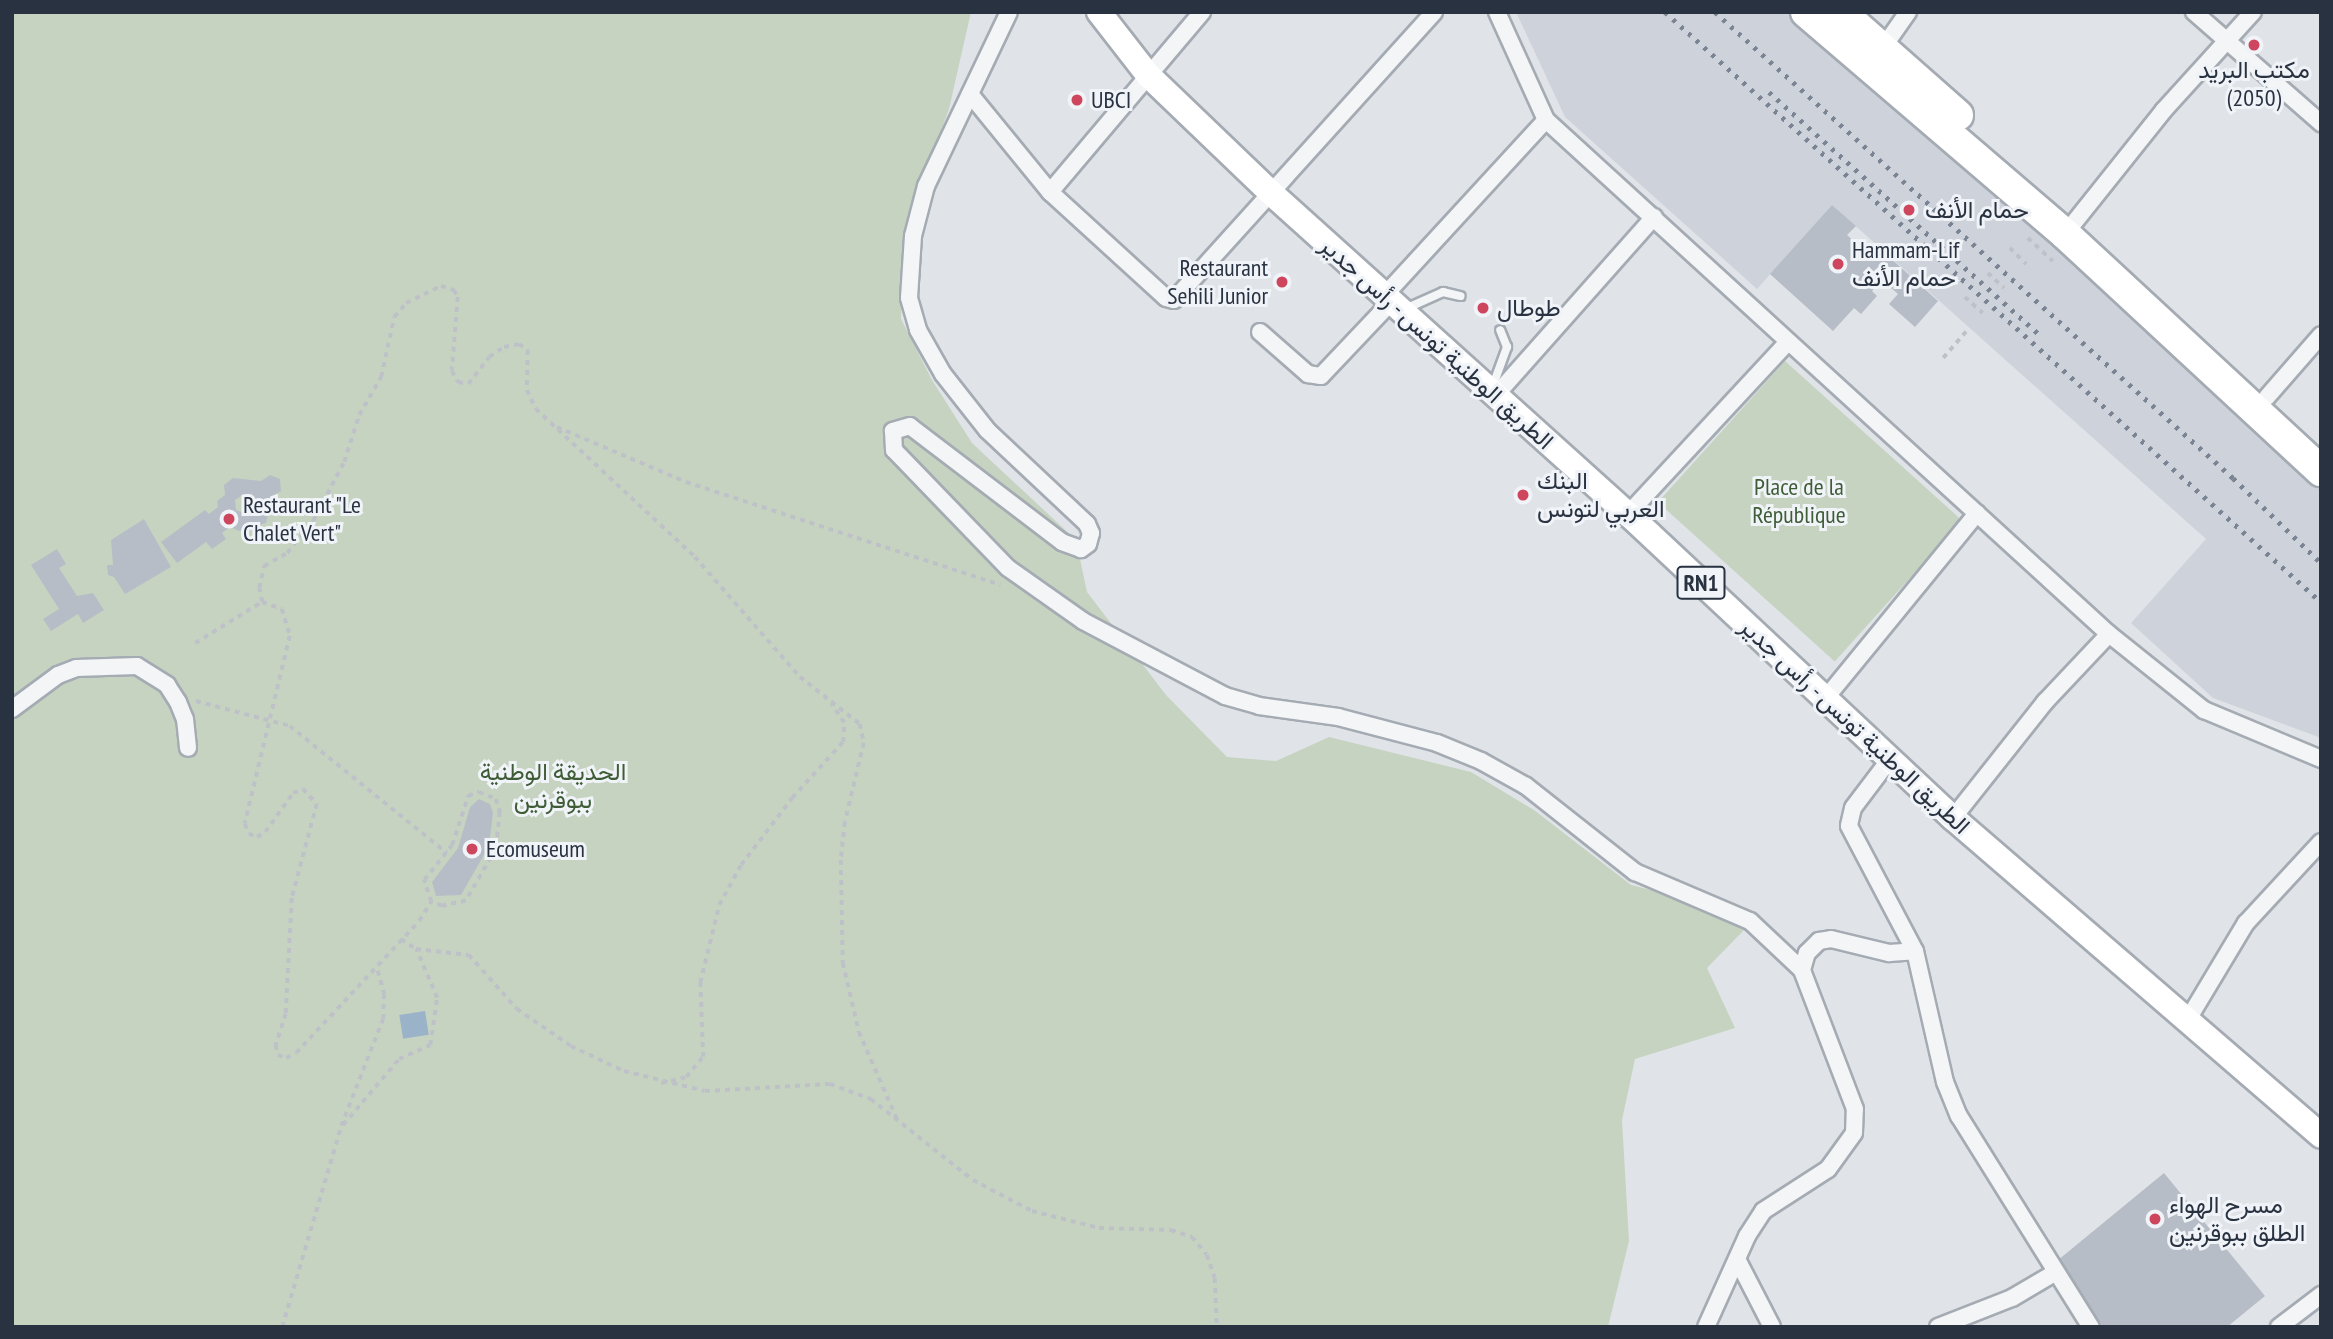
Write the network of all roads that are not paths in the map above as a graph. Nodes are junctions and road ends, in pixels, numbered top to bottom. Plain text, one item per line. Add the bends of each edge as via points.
1 (1009, 12) edge
2 (1099, 12) edge
3 (1202, 12) edge
4 (1434, 12) edge
5 (1497, 12) edge
6 (1806, 12) edge
7 (1840, 12) edge
8 (1908, 12) edge
9 (2194, 12) edge
10 (2253, 12) edge
11 (2227, 42) junction
12 (1882, 49) junction
13 (1148, 75) junction
14 (970, 94) junction
15 (1546, 120) junction
16 (2321, 123) edge
17 (1050, 192) junction
18 (1270, 192) junction
19 (1654, 217) junction
20 (2071, 227) junction
21 (1461, 296) dead end
22 (1392, 303) junction
23 (1500, 330) dead end
24 (1260, 332) dead end
25 (2321, 335) edge
26 (1788, 342) junction
27 (1493, 393) junction
28 (2267, 397) junction
29 (2321, 445) edge
30 (2321, 471) edge
31 (1977, 513) junction
32 (1628, 514) junction
33 (2109, 634) junction
34 (1825, 699) junction
35 (12, 709) edge
36 (188, 748) dead end
37 (1890, 759) junction
38 (2321, 759) edge
39 (1953, 818) junction
40 (2321, 842) edge
41 (1915, 951) junction
42 (1802, 970) junction
43 (2187, 1021) junction
44 (2317, 1126) edge
45 (1738, 1261) junction
46 (2056, 1272) junction
47 (2320, 1297) edge
48 (1706, 1327) edge
49 (1772, 1327) edge
50 (1938, 1327) edge
51 (2091, 1327) edge
52 (2279, 1327) edge

1 - 14 street
2 - 13 main road, الطريق الوطنية تونس - رأس جدير / RN1
3 - 13 street
4 - 18 street
5 - 15 street
6 - 20 highway
7 - 12 highway
8 - 12 street
9 - 11 street
10 - 11 street
11 - 16 street
11 - 20 street via 2164,110
12 - 20 highway
13 - 17 street
13 - 18 main road, الطريق الوطنية تونس - رأس جدير / RN1
14 - 17 street
14 - 42 street via 926,186 913,236 908,299 918,330 943,374 987,429 1091,533 1081,549 1062,542 928,436 901,426 894,431 894,450 970,532 1054,603 1225,696 1259,706 1338,717 1437,743 1481,761 1526,786 1635,872 1750,921
15 - 19 street
15 - 22 street
17 - 18 street via 1171,300
18 - 22 main road, الطريق الوطنية تونس - رأس جدير / RN1
19 - 26 street
19 - 27 street
20 - 28 highway
20 - 30 highway
21 - 22 lane via 1443,292
22 - 24 street via 1321,376 1308,374
22 - 27 main road, الطريق الوطنية تونس - رأس جدير / RN1
23 - 27 lane via 1507,347
25 - 28 street
26 - 31 street
26 - 32 street
27 - 32 main road, الطريق الوطنية تونس - رأس جدير / RN1
28 - 29 highway
31 - 33 street
31 - 34 street
32 - 34 main road, الطريق الوطنية تونس - رأس جدير / RN1
33 - 38 street via 2204,710
33 - 39 street via 2045,702
34 - 37 main road, الطريق الوطنية تونس - رأس جدير / RN1
35 - 36 street via 58,675 76,668 137,666 167,685 178,702
37 - 39 main road, الطريق الوطنية تونس - رأس جدير / RN1
37 - 41 street via 1853,808 1849,826
39 - 43 main road, الطريق الوطنية تونس - رأس جدير / RN1
40 - 43 street via 2246,923
41 - 42 street via 1889,953 1830,939 1819,941 1807,953
41 - 46 street via 1945,1082 1959,1116
42 - 45 street via 1855,1109 1854,1133 1828,1169 1763,1211
43 - 44 main road, الطريق الوطنية تونس - رأس جدير / RN1
45 - 48 street
45 - 49 street
46 - 50 street via 2012,1298
46 - 51 street
47 - 52 street

